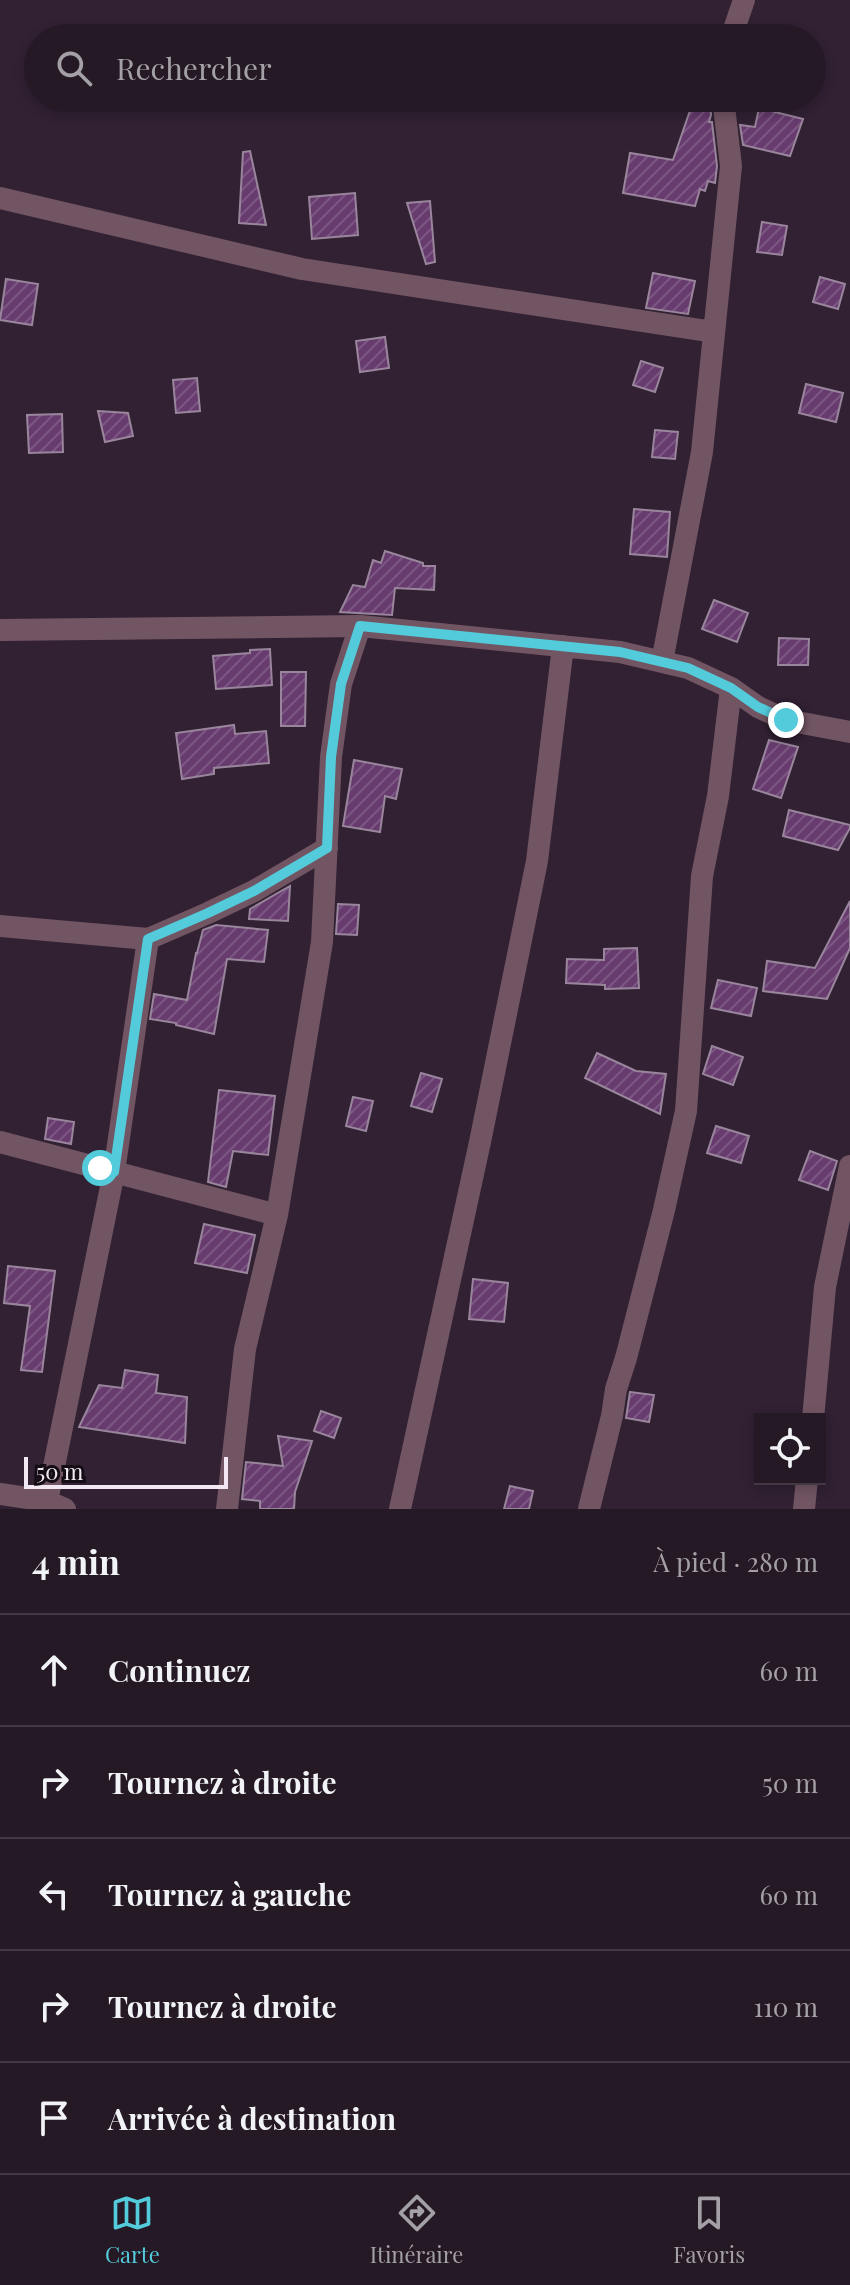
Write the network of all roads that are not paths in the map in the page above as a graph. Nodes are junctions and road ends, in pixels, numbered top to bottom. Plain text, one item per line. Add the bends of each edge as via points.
1 (744, 0) edge
2 (736, 24) edge
3 (725, 112) edge
4 (0, 198) edge
5 (714, 332) junction
6 (360, 626) junction
7 (0, 630) edge
8 (563, 646) junction
9 (662, 662) junction
10 (731, 688) junction
11 (850, 732) edge
12 (327, 848) junction
13 (0, 926) edge
14 (148, 939) junction
15 (0, 1142) edge
16 (850, 1166) edge
17 (114, 1172) junction
18 (277, 1215) junction
19 (814, 1413) edge
20 (806, 1485) edge
21 (0, 1494) edge
22 (56, 1505) edge
23 (227, 1509) edge
24 (400, 1509) edge
25 (589, 1509) edge
26 (804, 1509) edge

1 - 2 street
3 - 5 street via 731,166
4 - 5 street via 302,269
5 - 9 street via 702,452
6 - 7 street
6 - 8 street
6 - 12 street via 341,684
8 - 9 street
8 - 24 street via 537,861
9 - 10 street
10 - 11 street via 786,720
10 - 25 street via 702,876 686,1111
12 - 14 street via 254,891
12 - 18 street via 322,942
13 - 14 street
14 - 17 street
15 - 17 street
16 - 19 street via 825,1287
17 - 18 street
17 - 22 street
18 - 23 street via 245,1349
20 - 26 street
21 - 22 street

